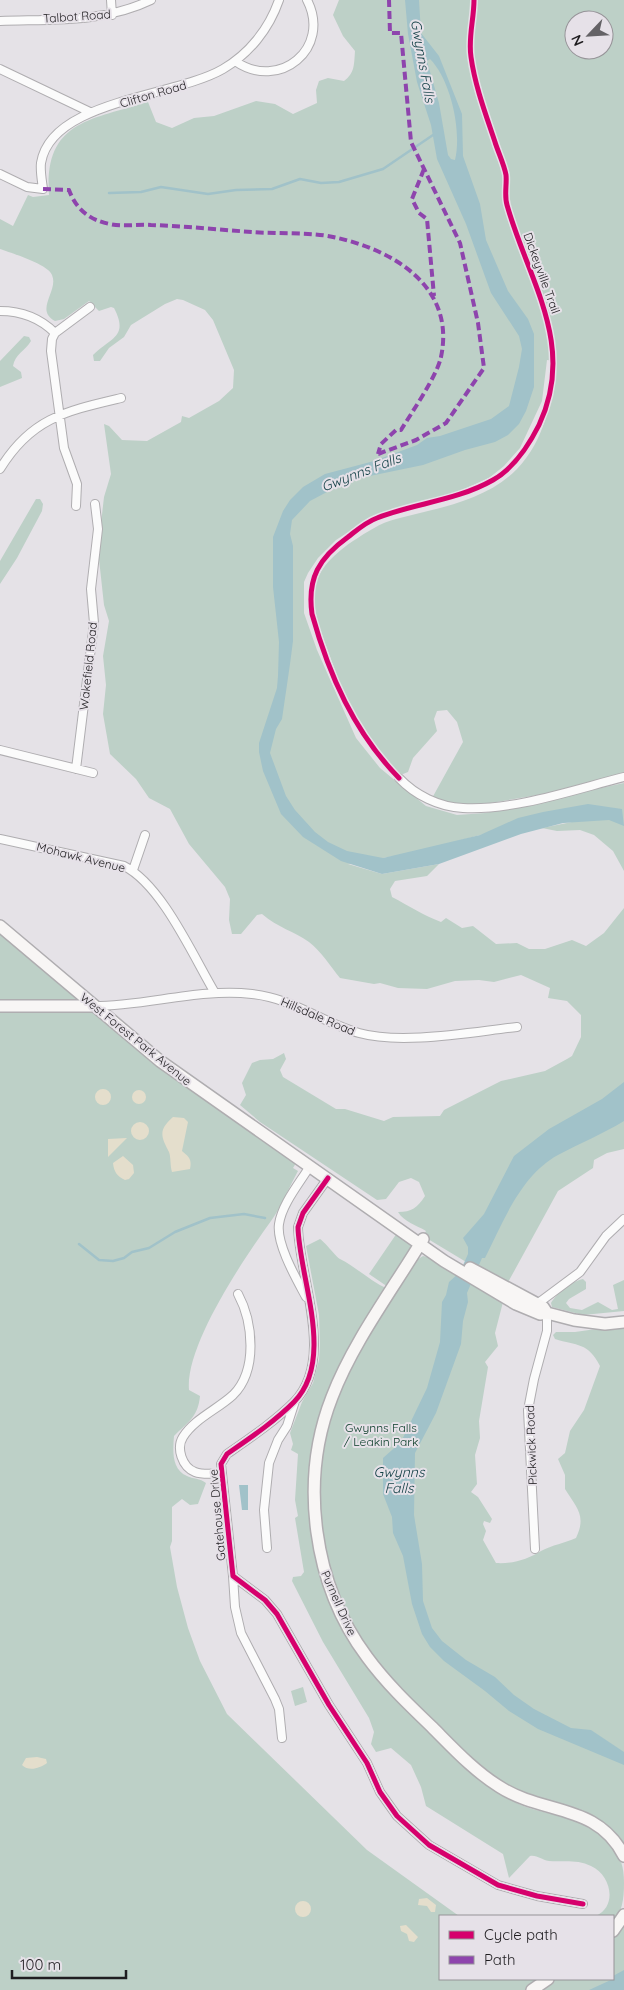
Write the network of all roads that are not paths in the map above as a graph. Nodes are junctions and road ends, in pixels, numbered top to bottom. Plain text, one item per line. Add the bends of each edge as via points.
1 (112, 0) edge
2 (152, 0) edge
3 (279, 0) edge
4 (307, 0) edge
5 (112, 15) junction
6 (0, 21) edge
7 (235, 61) junction
8 (0, 70) edge
9 (90, 112) junction
10 (0, 174) edge
11 (90, 307) dead end
12 (0, 311) edge
13 (55, 333) junction
14 (121, 398) dead end
15 (60, 414) junction
16 (0, 469) edge
17 (95, 504) dead end
18 (76, 506) dead end
19 (0, 750) edge
20 (76, 769) junction
21 (93, 773) dead end
22 (624, 777) edge
23 (399, 778) dead end
24 (146, 835) dead end
25 (0, 839) edge
26 (133, 870) junction
27 (0, 926) edge
28 (215, 993) junction
29 (0, 1006) edge
30 (94, 1006) junction
31 (517, 1027) dead end
32 (310, 1166) junction
33 (328, 1178) junction
34 (624, 1219) edge
35 (422, 1242) junction
36 (491, 1285) junction
37 (238, 1294) dead end
38 (309, 1304) junction
39 (537, 1304) junction
40 (547, 1313) junction
41 (624, 1314) edge
42 (591, 1322) junction
43 (624, 1322) edge
44 (295, 1401) junction
45 (222, 1474) junction
46 (267, 1548) dead end
47 (535, 1549) dead end
48 (233, 1576) junction
49 (282, 1738) dead end
50 (624, 1856) edge
51 (583, 1904) dead end
52 (624, 1915) edge
53 (614, 1930) edge
54 (547, 1980) edge
55 (532, 1990) edge

1 - 5 street
2 - 5 street, Talbot Road
3 - 7 street, Clifton Road via 269,24
4 - 7 street via 313,17 312,30 299,59 280,70 264,72 253,71
5 - 6 street, Talbot Road
7 - 9 street, Clifton Road via 201,80
8 - 9 street
9 - 10 street, Clifton Road via 68,124 50,142 41,163 43,189 27,187
11 - 13 street
12 - 13 street via 23,314 43,322
13 - 15 street via 51,351
14 - 15 street
15 - 16 street via 32,430
15 - 18 street via 66,457 77,484
17 - 20 street, Wakefield Road via 98,529 91,589 94,623
19 - 20 street
20 - 21 street
22 - 23 street via 506,805 462,808 434,802
24 - 26 street
25 - 26 street, Mohawk Avenue
26 - 28 street, Mohawk Avenue via 158,895
27 - 30 main road, West Forest Park Avenue
28 - 30 street, Hillsdale Road
28 - 31 street, Hillsdale Road via 278,998 340,1026 379,1036 406,1037
29 - 30 main road, Hillsdale Road
30 - 32 main road, West Forest Park Avenue via 166,1066
32 - 33 main road, West Forest Park Avenue
32 - 38 street, Gatehouse Drive via 288,1202 278,1229
33 - 35 main road, West Forest Park Avenue via 337,1180
33 - 38 street, Gatehouse Drive via 303,1213 298,1227
34 - 39 street via 606,1236 580,1272
35 - 36 main road, West Forest Park Avenue
35 - 50 main road, Purnell Drive via 353,1354 325,1416 320,1434 315,1489 323,1568 343,1618 367,1658 407,1703 468,1762 486,1778 528,1802 594,1822 617,1842
36 - 39 main road
36 - 40 main road via 526,1309
37 - 45 street, Gatehouse Drive via 251,1325 249,1354 242,1381 232,1395 186,1432 180,1444 181,1456 190,1470
38 - 44 street, Gatehouse Drive via 314,1328 313,1352 310,1370
39 - 40 main road
40 - 42 main road
40 - 47 street, Pickwick Road via 547,1332 528,1410
41 - 42 main road
42 - 43 main road
44 - 45 street, Gatehouse Drive via 223,1458
44 - 46 street, Gatehouse Drive via 287,1426 268,1463 264,1510
45 - 48 street, Gatehouse Drive
48 - 49 street, Gatehouse Drive via 241,1633 279,1709
48 - 51 street, Gatehouse Drive via 265,1600 277,1614 397,1816 428,1845 498,1885
52 - 53 main road
54 - 55 main road

